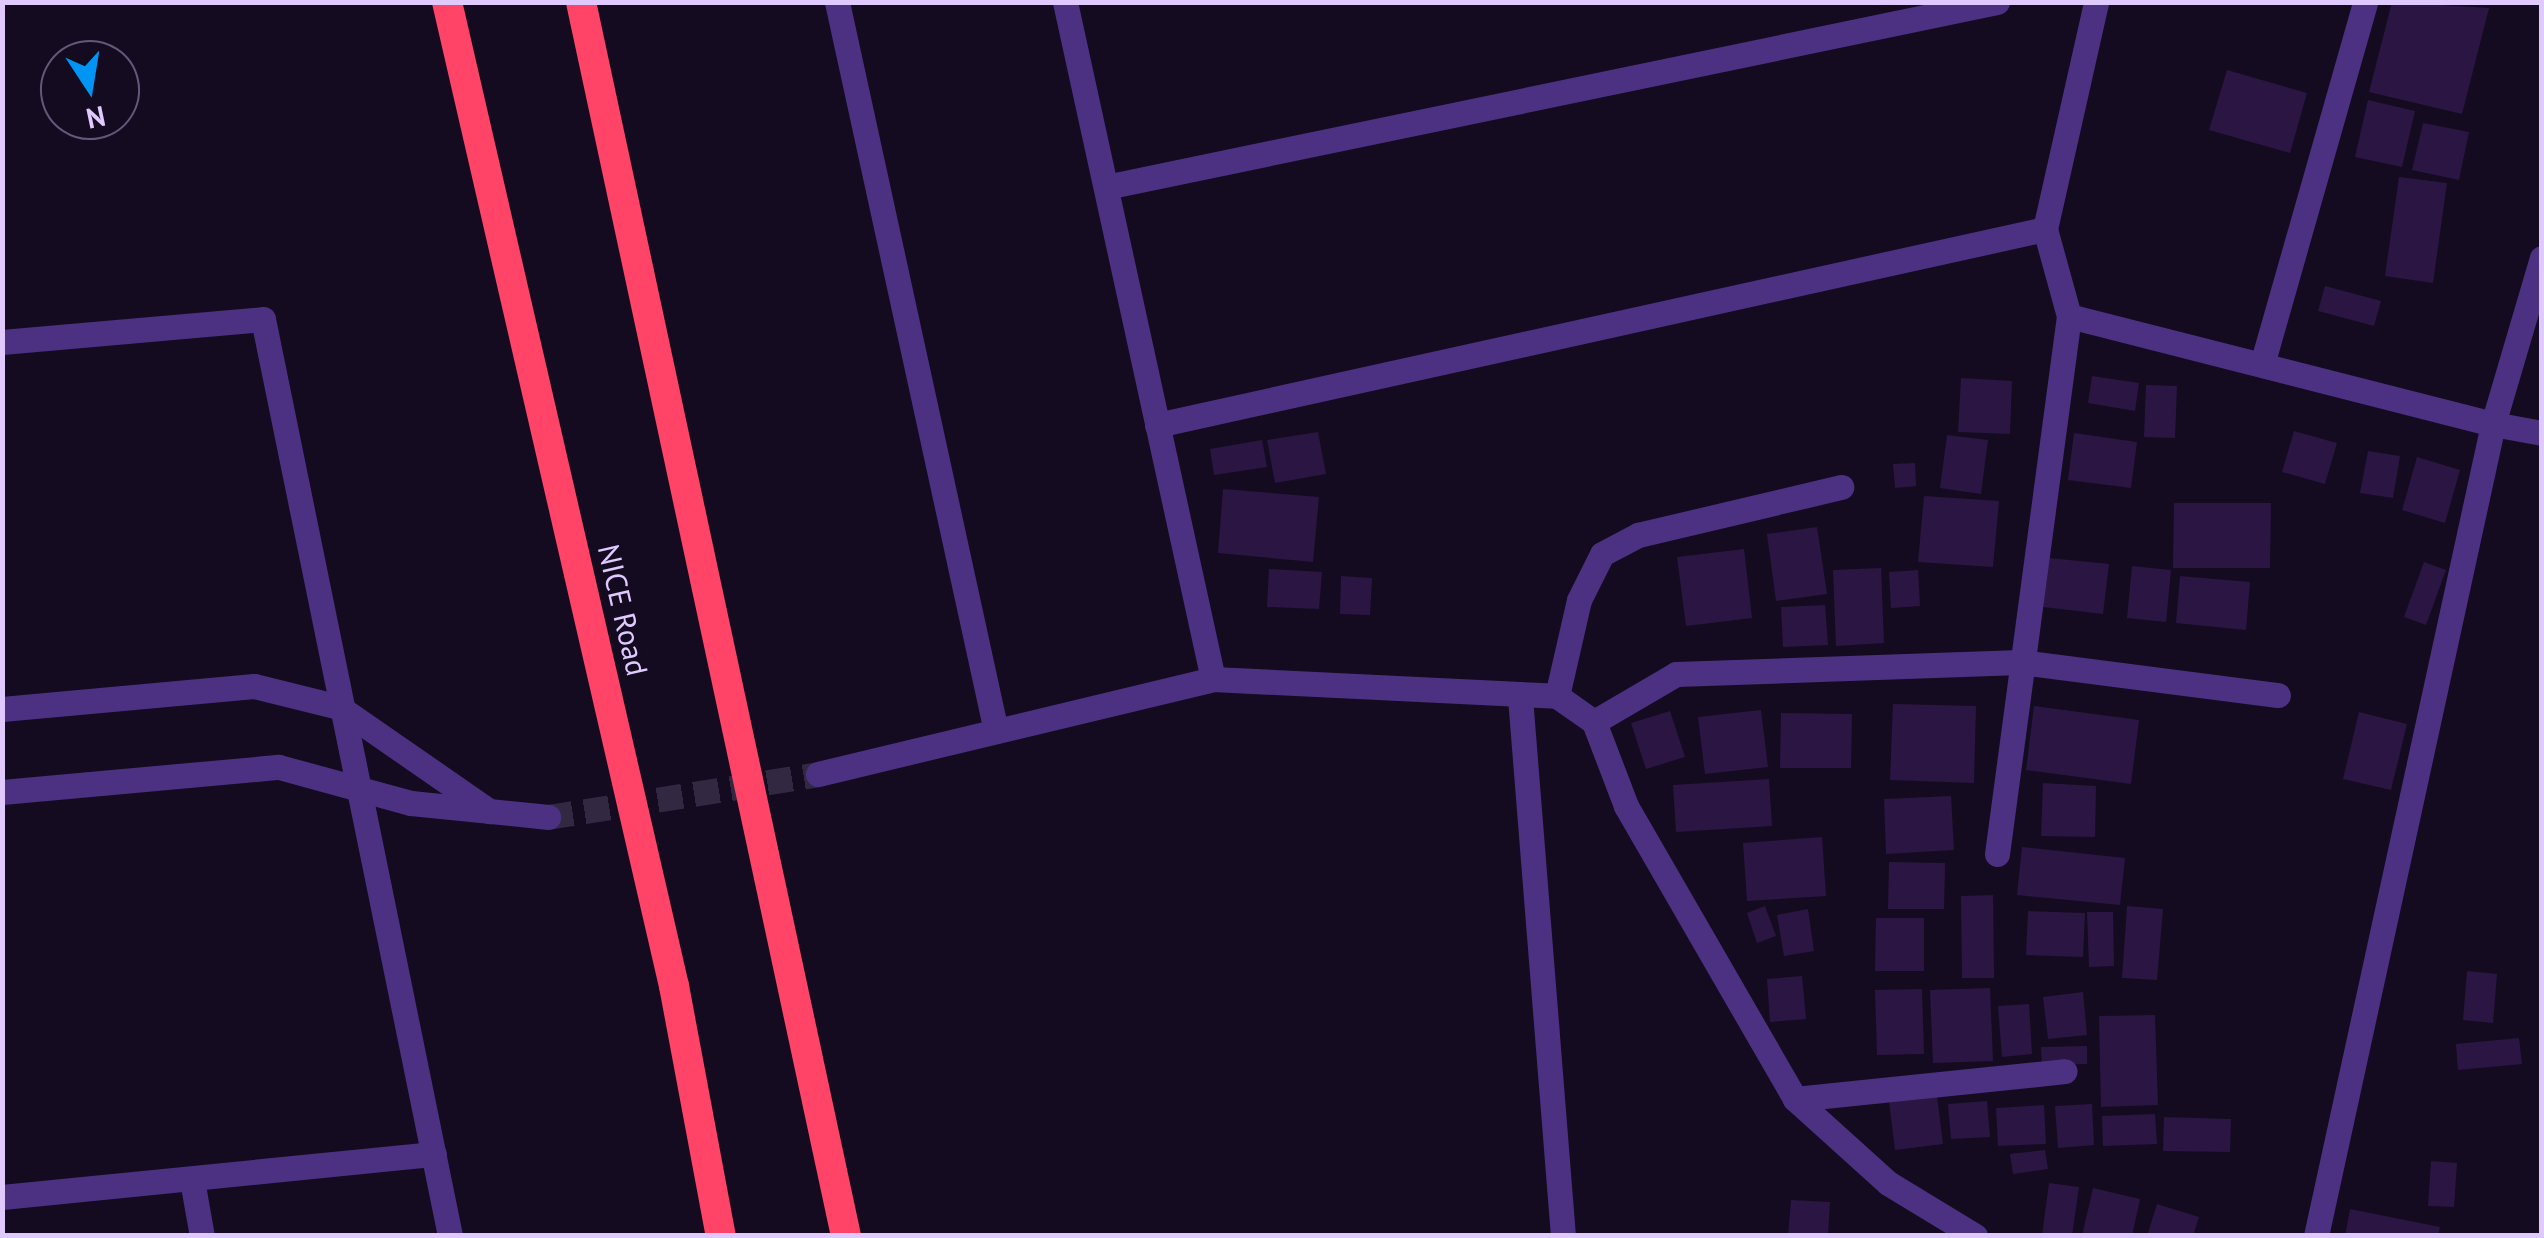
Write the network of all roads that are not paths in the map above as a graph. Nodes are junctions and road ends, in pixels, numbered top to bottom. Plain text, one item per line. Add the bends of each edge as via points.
1 (447, 2) edge
2 (580, 2) edge
3 (837, 2) edge
4 (1065, 2) edge
5 (1998, 2) edge
6 (2096, 2) edge
7 (2364, 2) edge
8 (1106, 187) junction
9 (2044, 229) junction
10 (2542, 258) edge
11 (2069, 316) junction
12 (2, 342) edge
13 (2263, 361) junction
14 (2494, 424) junction
15 (1157, 425) junction
16 (2542, 433) edge
17 (1841, 487) dead end
18 (2020, 662) junction
19 (1214, 679) junction
20 (1557, 696) junction
21 (2278, 696) dead end
22 (1520, 697) junction
23 (339, 707) junction
24 (2, 709) edge
25 (1594, 722) junction
26 (996, 731) junction
27 (818, 774) tunnel mouth
28 (362, 787) junction
29 (2, 792) edge
30 (493, 814) junction
31 (548, 817) tunnel mouth
32 (1997, 854) dead end
33 (2065, 1071) dead end
34 (1795, 1099) junction
35 (434, 1154) junction
36 (192, 1180) junction
37 (2, 1197) edge
38 (202, 1236) edge
39 (450, 1236) edge
40 (721, 1236) edge
41 (846, 1236) edge
42 (1563, 1236) edge
43 (1975, 1236) edge
44 (2316, 1236) edge

1 - 40 highway, NICE Road via 674,986
2 - 41 highway
3 - 26 street
4 - 8 street
5 - 8 street
6 - 9 street
7 - 13 street
8 - 15 street
9 - 11 street
9 - 15 street
10 - 14 street
11 - 13 street
11 - 18 street
12 - 23 street via 263,319
13 - 14 street
14 - 16 street
14 - 44 street
15 - 19 street
17 - 20 street via 1638,535 1602,554 1579,600
18 - 21 street
18 - 25 street via 1676,674
18 - 32 street
19 - 22 street
19 - 26 street
20 - 22 street
20 - 25 street
22 - 42 street
23 - 24 street via 254,686
23 - 28 street
23 - 30 street
25 - 34 street via 1626,806
26 - 27 street
28 - 29 street via 279,766
28 - 30 street via 410,802
28 - 35 street
30 - 31 street
33 - 34 street
34 - 43 street via 1888,1183
35 - 36 street
35 - 39 street
36 - 37 street
36 - 38 street

